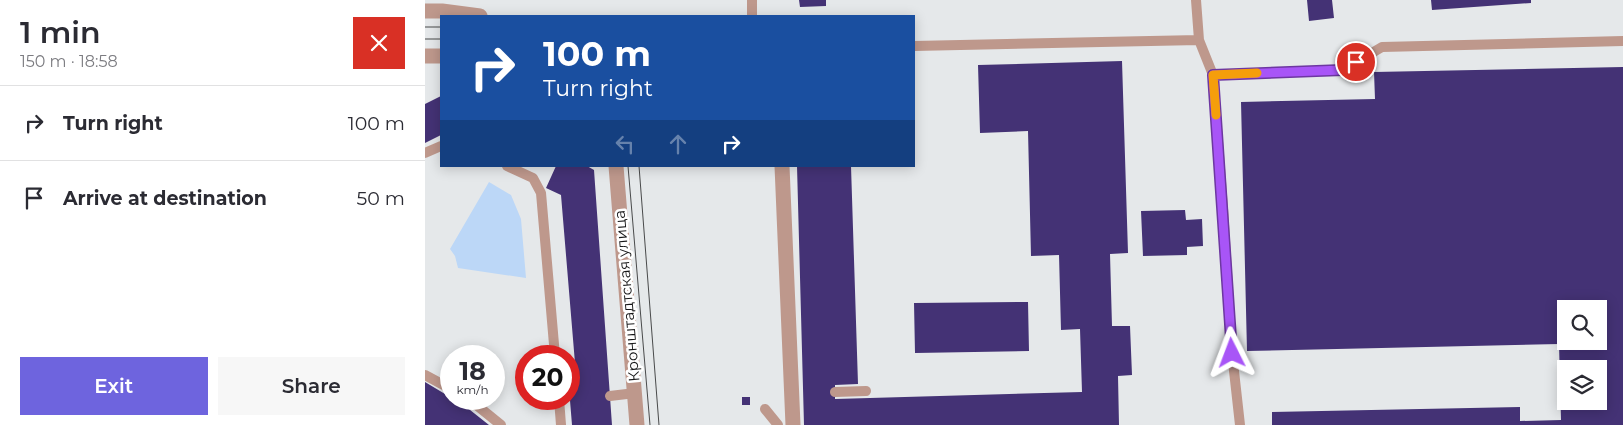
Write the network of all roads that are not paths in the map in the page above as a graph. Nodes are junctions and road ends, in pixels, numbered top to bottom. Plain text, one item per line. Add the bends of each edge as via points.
1 (752, 0) edge
2 (1196, 0) edge
3 (425, 12) edge
4 (472, 15) edge
5 (752, 15) edge
6 (1199, 40) junction
7 (1623, 41) edge
8 (915, 46) edge
9 (425, 56) edge
10 (440, 56) edge
11 (1213, 75) junction
12 (440, 146) edge
13 (425, 153) edge
14 (509, 167) edge
15 (616, 167) edge
16 (782, 167) edge
17 (554, 345) edge
18 (425, 375) edge
19 (440, 385) edge
20 (866, 391) dead end
21 (835, 392) dead end
22 (635, 393) junction
23 (610, 396) dead end
24 (765, 409) dead end
25 (483, 410) edge
26 (562, 410) edge
27 (501, 425) edge
28 (561, 425) edge
29 (637, 425) edge
30 (778, 425) edge
31 (793, 425) edge
32 (1240, 425) edge

1 - 5 lane
2 - 6 lane
3 - 4 street
6 - 8 lane
6 - 11 lane
7 - 11 lane via 1382,47 1343,70
9 - 10 street
11 - 32 lane
12 - 13 lane
14 - 17 lane via 533,178 541,193
15 - 22 street, Кронштадтская улица
16 - 31 street via 797,393
18 - 19 lane
20 - 21 lane
22 - 23 lane
22 - 29 street, Кронштадтская улица
24 - 30 lane
25 - 27 lane
26 - 28 lane

